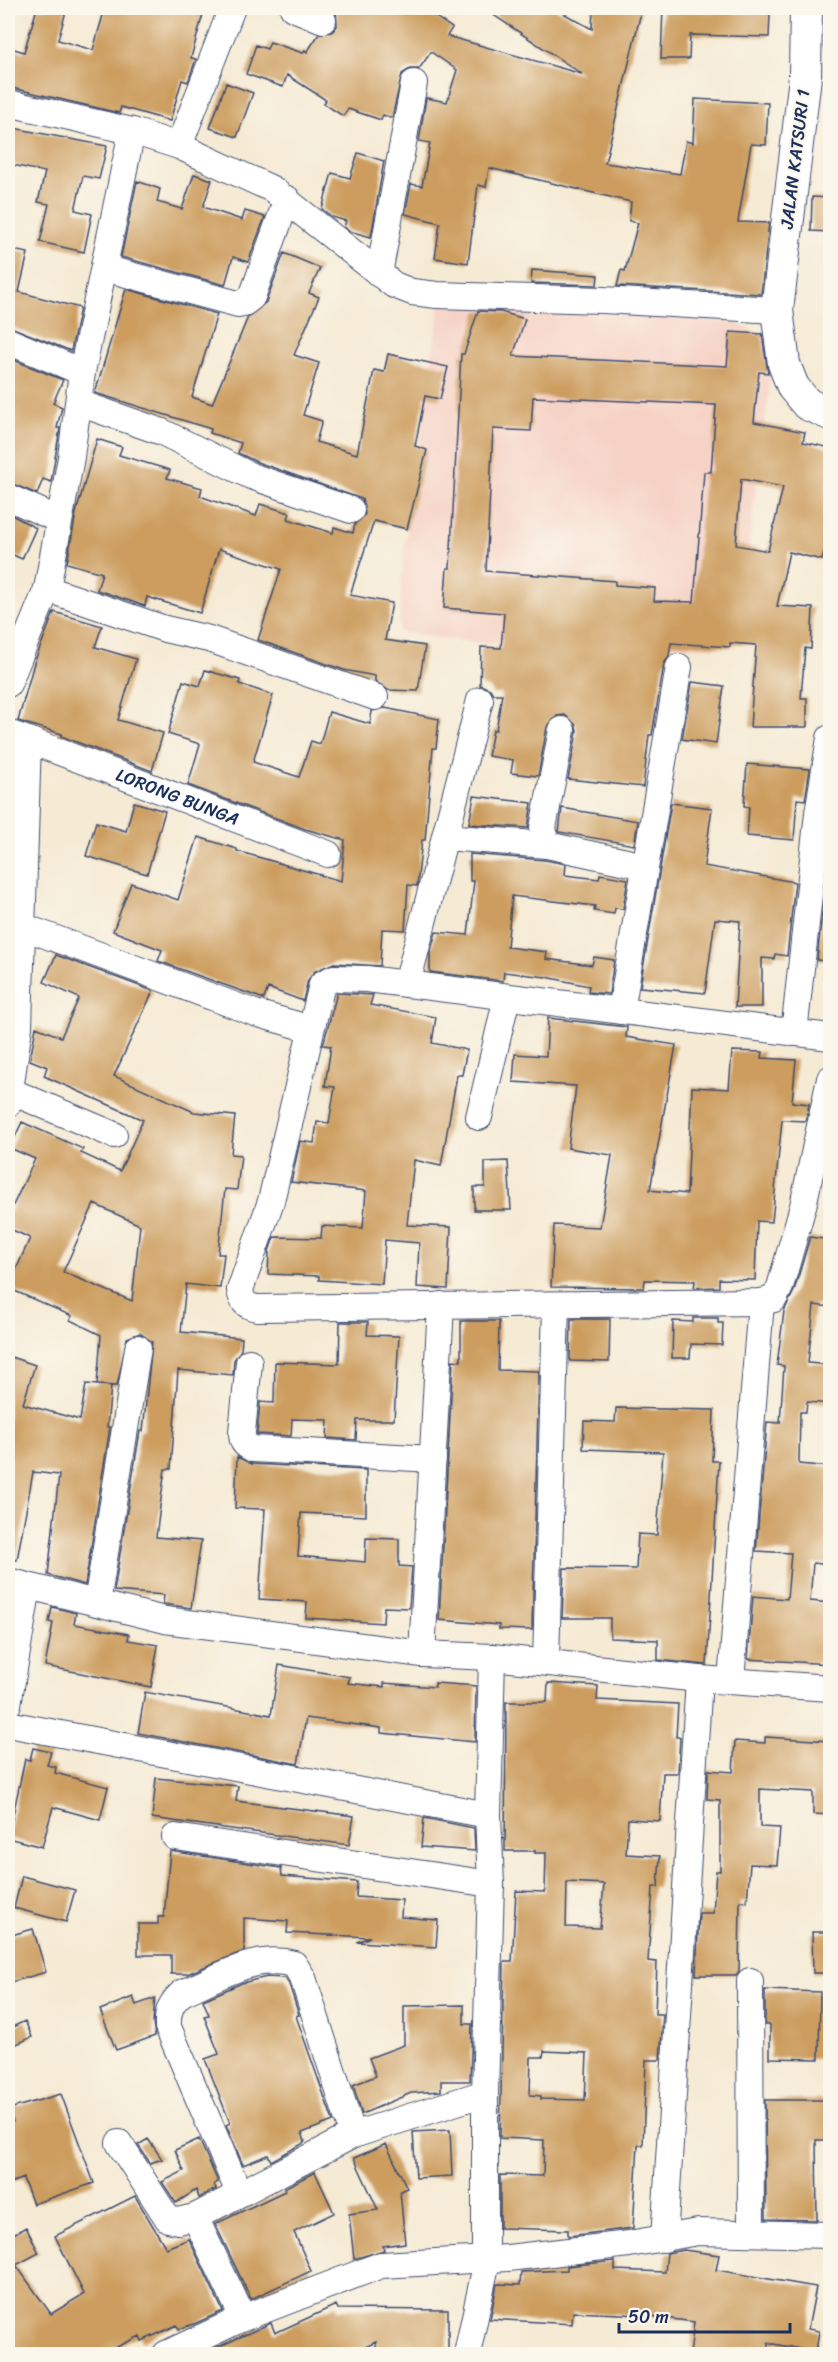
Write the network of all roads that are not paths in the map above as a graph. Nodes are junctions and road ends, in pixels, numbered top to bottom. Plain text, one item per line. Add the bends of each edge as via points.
1 (232, 8) edge
2 (293, 8) edge
3 (806, 8) edge
4 (323, 20) dead end
5 (414, 83) dead end
6 (8, 102) edge
7 (132, 131) junction
8 (178, 146) junction
9 (287, 199) junction
10 (104, 268) junction
11 (379, 274) junction
12 (777, 310) junction
13 (8, 341) edge
14 (82, 372) junction
15 (79, 403) junction
16 (831, 414) edge
17 (8, 497) edge
18 (351, 510) dead end
19 (59, 520) junction
20 (47, 590) junction
21 (679, 668) dead end
22 (8, 684) edge
23 (375, 697) dead end
24 (480, 700) dead end
25 (562, 730) dead end
26 (18, 736) edge
27 (831, 738) edge
28 (445, 837) junction
29 (547, 845) junction
30 (328, 854) dead end
31 (645, 866) junction
32 (24, 927) junction
33 (407, 984) junction
34 (507, 997) junction
35 (621, 1011) junction
36 (13, 1024) edge
37 (311, 1029) junction
38 (794, 1033) junction
39 (831, 1037) edge
40 (831, 1079) edge
41 (9, 1098) edge
42 (479, 1117) dead end
43 (114, 1135) dead end
44 (761, 1302) junction
45 (441, 1305) junction
46 (556, 1305) junction
47 (138, 1348) dead end
48 (249, 1362) dead end
49 (433, 1459) junction
50 (18, 1584) edge
51 (97, 1604) junction
52 (422, 1654) junction
53 (492, 1657) junction
54 (546, 1662) junction
55 (699, 1679) junction
56 (731, 1682) junction
57 (831, 1688) edge
58 (8, 1704) edge
59 (8, 1724) edge
60 (488, 1815) junction
61 (175, 1838) dead end
62 (491, 1884) junction
63 (750, 1981) dead end
64 (485, 2092) junction
65 (353, 2135) junction
66 (119, 2143) dead end
67 (239, 2193) junction
68 (195, 2217) junction
69 (751, 2233) junction
70 (831, 2235) edge
71 (664, 2239) junction
72 (485, 2260) junction
73 (243, 2318) junction
74 (199, 2348) edge
75 (166, 2355) edge
76 (467, 2355) edge

1 - 8 street
2 - 4 street
3 - 12 street, JALAN KATSURI 1 via 805,77
5 - 11 street
6 - 7 street
7 - 8 street
7 - 10 street
8 - 9 street
9 - 10 street via 252,297 244,303
9 - 11 street
10 - 14 street
11 - 12 street via 403,288 437,295
12 - 16 street, JALAN KATSURI 1 via 784,364 793,387 807,404
13 - 14 street
14 - 15 street
15 - 18 street via 162,432 251,476
15 - 19 street
17 - 19 street
19 - 20 street
20 - 22 street
20 - 23 street via 165,629 209,639
21 - 31 street
24 - 28 street
25 - 29 street via 543,828
26 - 30 street, LORONG BUNGA
26 - 32 street
27 - 38 street via 818,813
28 - 29 street
28 - 33 street
29 - 31 street
31 - 35 street
32 - 36 street
32 - 37 street via 255,1013
33 - 34 street
33 - 37 street via 327,980 322,984
34 - 35 street
34 - 42 street
35 - 38 street
36 - 41 street
37 - 45 street via 271,1201 240,1290 243,1302 257,1308
38 - 39 street
40 - 44 street via 803,1206 780,1287 774,1299
41 - 43 street
44 - 46 street
44 - 56 street
45 - 46 street
45 - 49 street
46 - 54 street
47 - 51 street
48 - 49 street via 242,1432 246,1446
49 - 52 street
50 - 51 street
50 - 58 street
51 - 52 street via 165,1620
52 - 53 street
53 - 54 street
53 - 60 street
54 - 55 street
55 - 56 street
55 - 71 street
56 - 57 street
59 - 60 street
60 - 62 street
61 - 62 street
62 - 64 street
63 - 69 street
64 - 65 street
64 - 72 street
65 - 67 street
65 - 67 street via 303,1978 294,1964 259,1960 182,1993 167,2014 168,2027
66 - 68 street via 168,2219
67 - 68 street
68 - 73 street
69 - 70 street
69 - 71 street via 707,2231
71 - 72 street
72 - 73 street via 381,2265
72 - 76 street
73 - 74 street
74 - 75 street

